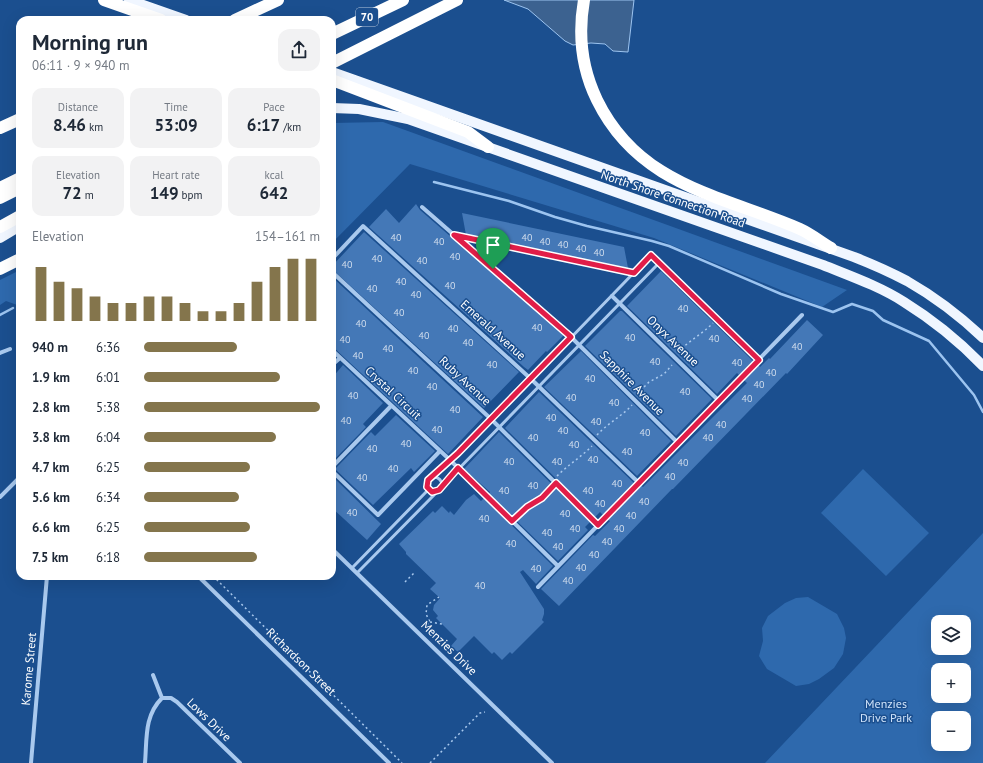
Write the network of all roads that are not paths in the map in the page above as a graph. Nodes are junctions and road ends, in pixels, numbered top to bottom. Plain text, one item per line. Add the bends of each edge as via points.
1 (104, 0) edge
2 (129, 0) edge
3 (278, 0) edge
4 (403, 0) edge
5 (457, 0) edge
6 (584, 0) edge
7 (150, 16) edge
8 (175, 16) edge
9 (243, 16) edge
10 (336, 32) edge
11 (336, 60) edge
12 (336, 74) edge
13 (336, 80) edge
14 (349, 82) junction
15 (336, 108) edge
16 (16, 121) edge
17 (0, 128) edge
18 (488, 147) junction
19 (16, 180) edge
20 (0, 188) edge
21 (16, 190) edge
22 (0, 198) edge
23 (422, 207) dead end
24 (16, 218) edge
25 (0, 227) edge
26 (16, 228) edge
27 (454, 235) junction
28 (0, 238) edge
29 (831, 248) junction
30 (336, 255) edge
31 (651, 255) joint
32 (16, 261) edge
33 (659, 263) junction
34 (0, 269) edge
35 (634, 273) junction
36 (336, 276) edge
37 (612, 296) junction
38 (620, 303) junction
39 (802, 316) dead end
40 (571, 337) junction
41 (983, 338) edge
42 (579, 345) junction
43 (10, 349) dead end
44 (0, 353) edge
45 (336, 354) edge
46 (340, 358) junction
47 (759, 360) junction
48 (336, 362) edge
49 (983, 366) edge
50 (531, 379) junction
51 (539, 386) junction
52 (719, 401) junction
53 (391, 406) junction
54 (491, 419) junction
55 (498, 427) junction
56 (678, 443) junction
57 (440, 451) junction
58 (450, 460) junction
59 (336, 463) edge
60 (458, 468) junction
61 (336, 475) edge
62 (432, 477) junction
63 (16, 481) edge
64 (639, 483) junction
65 (442, 486) junction
66 (428, 490) junction
67 (437, 492) junction
68 (0, 497) edge
69 (598, 525) junction
70 (336, 552) edge
71 (558, 566) junction
72 (352, 568) junction
73 (357, 573) junction
74 (47, 580) edge
75 (202, 580) edge
76 (538, 587) dead end
77 (153, 675) dead end
78 (162, 698) junction
79 (31, 763) edge
80 (145, 763) edge
81 (240, 763) edge
82 (389, 763) edge
83 (552, 763) edge

1 - 7 highway
2 - 8 main road
3 - 9 highway
4 - 10 highway, 70
5 - 11 highway
6 - 29 highway via 581,21 582,44 590,82 602,110 628,146 650,165 676,180 802,230
12 - 14 main road, North Shore Connection Road
13 - 14 highway
14 - 18 highway via 468,132
14 - 29 main road, North Shore Connection Road
15 - 18 main road, North Shore Connection Road via 371,111 408,119
16 - 17 highway
18 - 49 main road, North Shore Connection Road via 860,280 903,302 929,319 950,334
19 - 20 highway
21 - 22 highway
23 - 27 street, Sapphire Avenue
24 - 25 highway
26 - 28 main road
27 - 35 street
27 - 40 street, Sapphire Avenue
29 - 41 main road, North Shore Connection Road via 913,285 942,304
30 - 50 street, Emerald Avenue via 363,226
31 - 33 street
31 - 35 lane
32 - 34 highway
33 - 38 lane
33 - 47 street
35 - 37 lane
36 - 54 street, Ruby Avenue
37 - 38 street, Onyx Avenue
37 - 40 lane
38 - 42 lane
38 - 52 street, Onyx Avenue
39 - 47 street
40 - 42 street, Sapphire Avenue
40 - 50 lane
42 - 51 lane
42 - 56 street, Sapphire Avenue
43 - 44 street
45 - 46 street, Crystal Circuit
46 - 48 street
46 - 53 street, Crystal Circuit
47 - 52 street
50 - 51 street, Emerald Avenue
50 - 54 lane
51 - 55 lane
51 - 64 street, Emerald Avenue
52 - 56 street
53 - 57 street, Crystal Circuit
53 - 59 street
54 - 55 street, Ruby Avenue
54 - 58 lane
55 - 60 lane
55 - 69 street, Ruby Avenue
56 - 64 street
57 - 58 street, Crystal Circuit
57 - 61 street via 378,514
58 - 60 street, Crystal Circuit
58 - 62 lane
60 - 65 lane
60 - 71 street, Crystal Circuit
62 - 65 lane via 439,479
62 - 66 lane via 427,482
63 - 68 street
64 - 69 street
65 - 67 lane
66 - 67 lane
66 - 72 lane
67 - 73 lane
69 - 71 street
70 - 72 street, Menzies Drive
71 - 76 street
72 - 73 street, Menzies Drive
73 - 83 street, Menzies Drive
74 - 79 street, Karome Street
75 - 82 street, Richardson Street
77 - 78 street
78 - 80 street via 149,719
78 - 81 street, Lows Drive via 170,698 177,702

